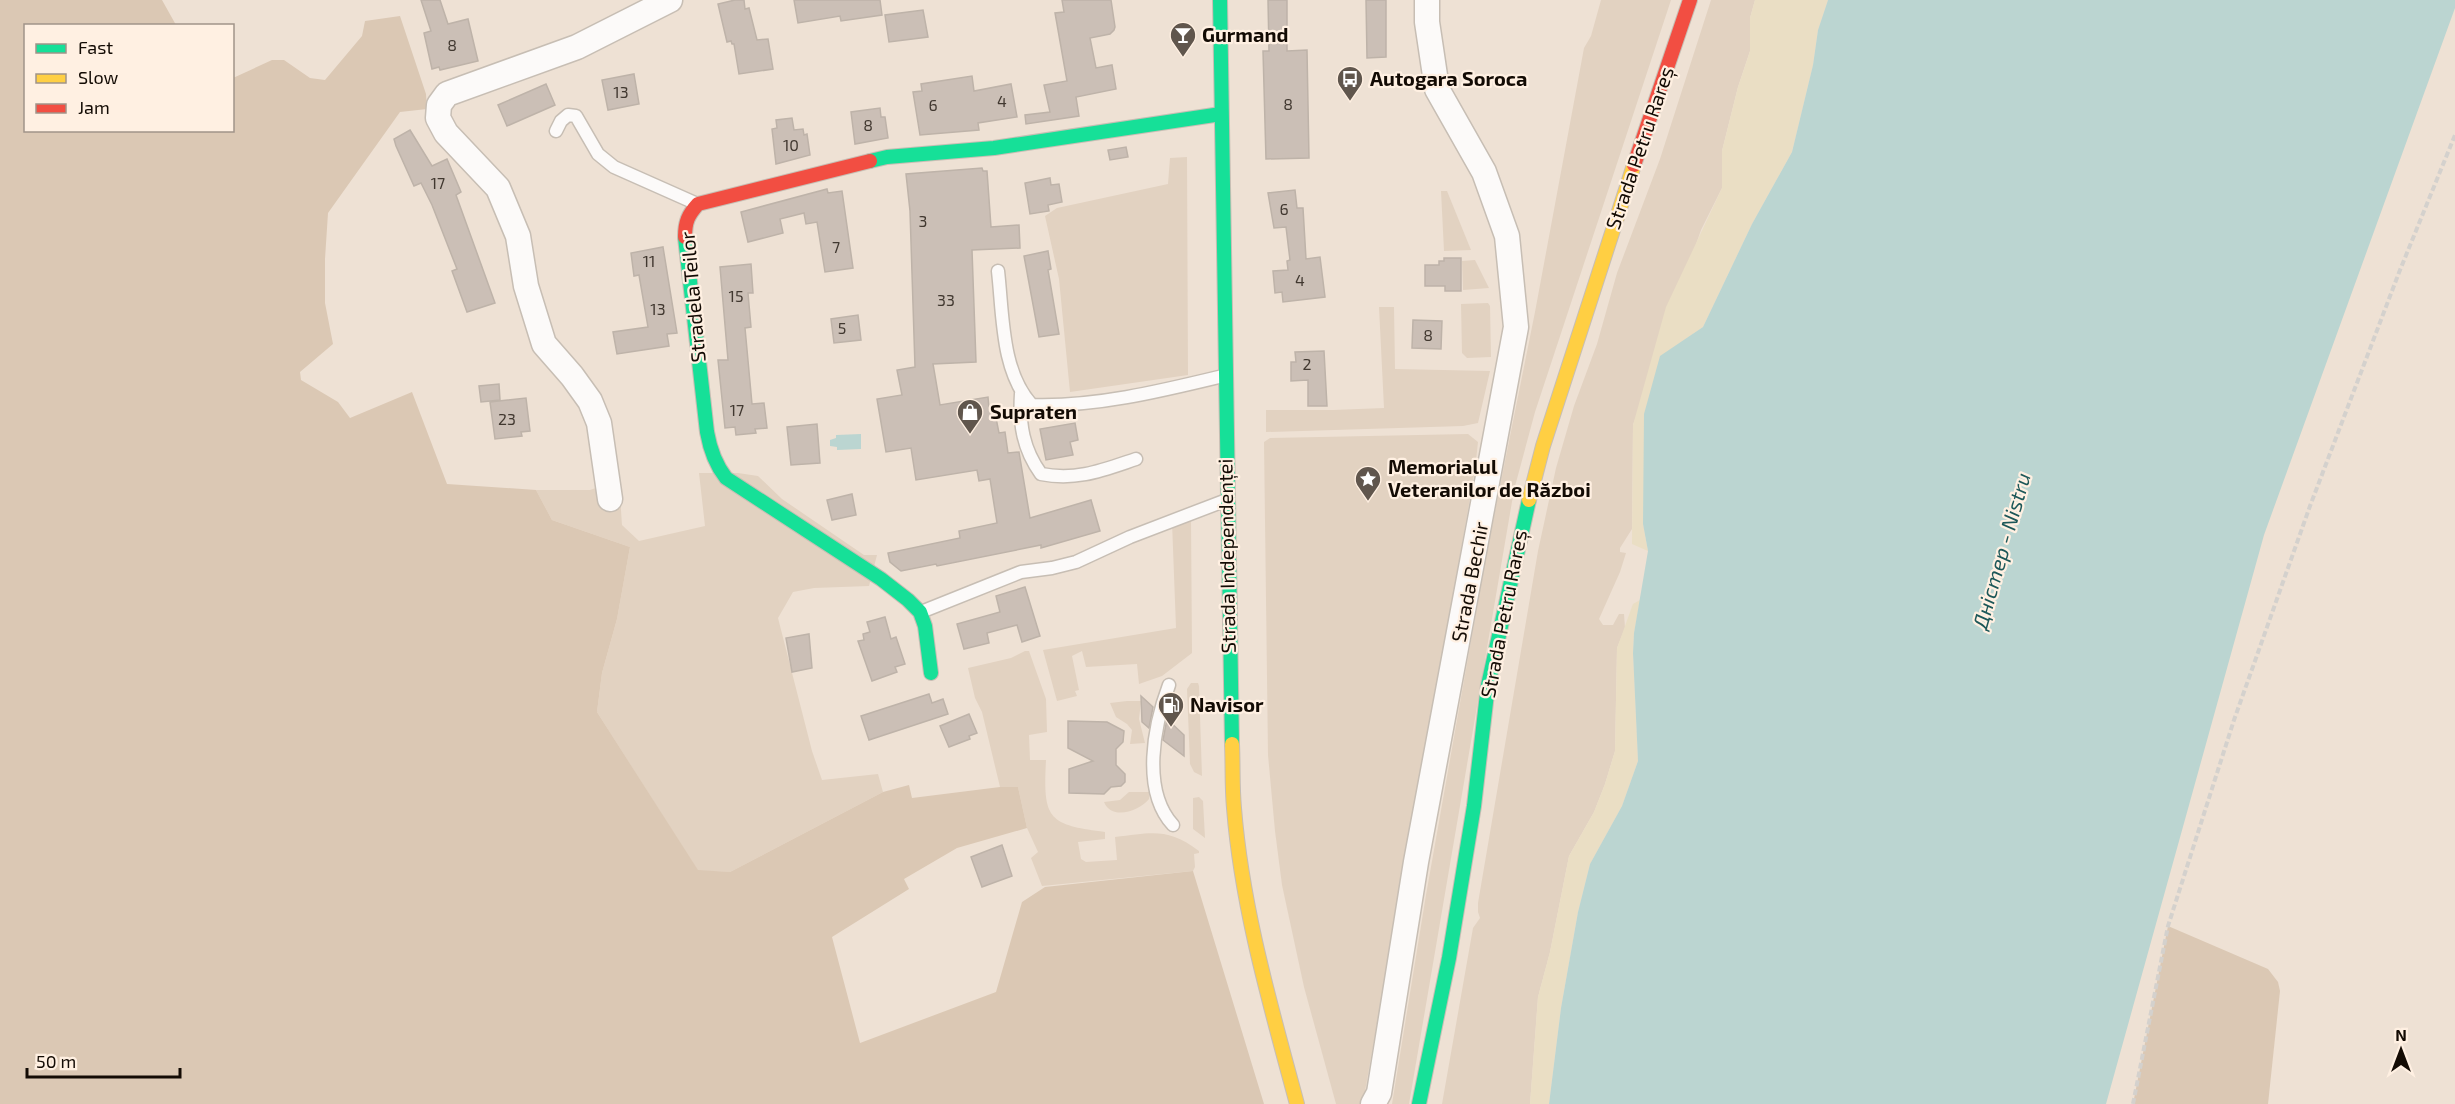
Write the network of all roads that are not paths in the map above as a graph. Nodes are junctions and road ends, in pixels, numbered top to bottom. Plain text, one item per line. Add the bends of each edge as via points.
1 (670, 0) edge
2 (1220, 0) edge
3 (1427, 0) edge
4 (1690, 0) edge
5 (1221, 114) junction
6 (556, 131) dead end
7 (698, 204) junction
8 (998, 271) dead end
9 (1224, 376) junction
10 (1021, 394) junction
11 (1136, 459) dead end
12 (610, 500) dead end
13 (1227, 500) junction
14 (920, 612) junction
15 (931, 673) dead end
16 (1169, 685) dead end
17 (1173, 825) dead end
18 (1297, 1104) edge
19 (1373, 1104) edge
20 (1419, 1104) edge

1 - 12 street via 576,47 447,94 439,105 438,118 446,133 498,188 507,205 544,344 584,393 599,423
2 - 5 street, Strada Independenței
3 - 19 street, Strada Bechir via 1437,89 1484,172 1507,236 1516,327 1416,862 1379,1093
4 - 20 street, Strada Petru Rareș via 1611,232 1523,521 1488,685 1449,958
5 - 7 street, Stradela Teilor via 994,148 887,157
5 - 9 street, Strada Independenței
6 - 7 lane via 568,115 576,116 598,154 614,167
7 - 14 street, Stradela Teilor via 685,224 707,432 715,464 726,478 881,579
8 - 10 lane via 1011,371
9 - 10 lane via 1065,406 1032,405
9 - 13 street, Strada Independenței
10 - 11 lane via 1019,420 1041,474 1060,478 1094,473
13 - 14 lane via 1076,562 1021,572
13 - 18 street, Strada Independenței via 1234,809 1268,998
14 - 15 street
16 - 17 lane via 1153,743 1158,797 1162,813

